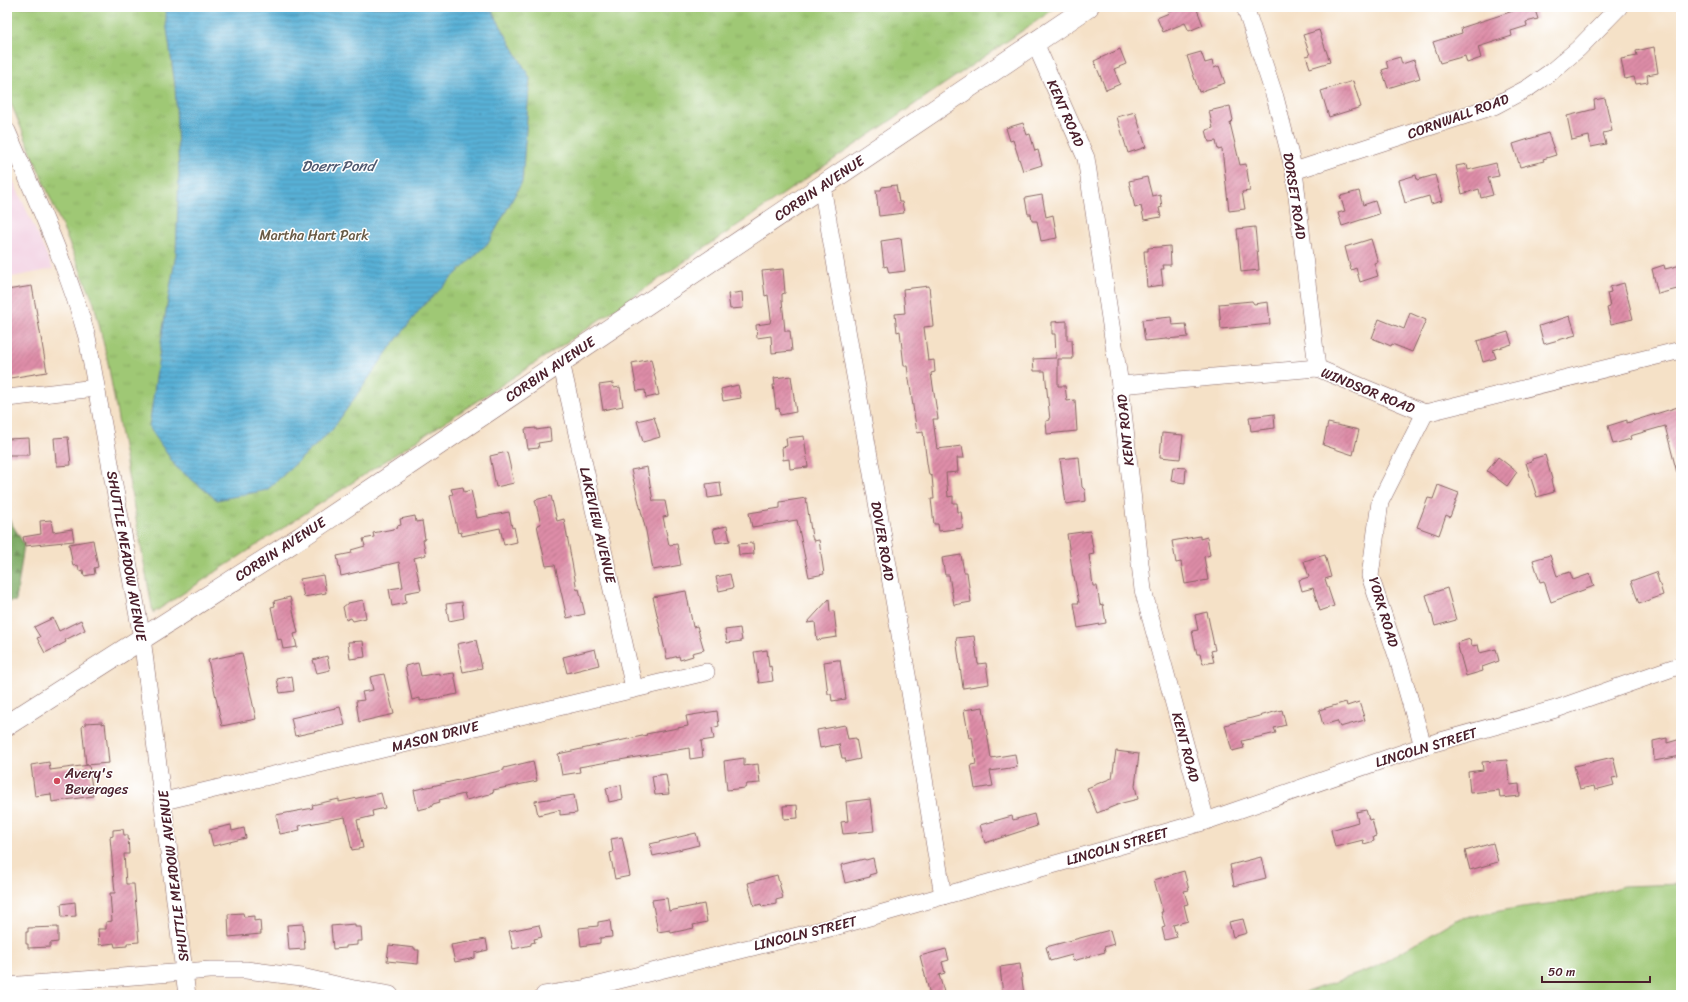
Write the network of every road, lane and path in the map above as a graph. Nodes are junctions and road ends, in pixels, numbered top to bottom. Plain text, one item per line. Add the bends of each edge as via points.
1 (1088, 7) edge
2 (1245, 7) edge
3 (1619, 7) edge
4 (1035, 42) junction
5 (7, 132) edge
6 (1294, 171) junction
7 (822, 186) junction
8 (1681, 350) edge
9 (561, 362) junction
10 (1317, 368) junction
11 (1120, 385) junction
12 (96, 388) junction
13 (7, 398) edge
14 (1425, 413) junction
15 (142, 638) junction
16 (1681, 665) edge
17 (706, 672) dead end
18 (634, 688) junction
19 (7, 725) edge
20 (1423, 746) junction
21 (164, 801) junction
22 (1206, 821) junction
23 (943, 896) junction
24 (185, 973) junction
25 (7, 986) edge
26 (187, 995) edge
27 (390, 995) edge
28 (544, 995) edge

1 - 4 main road, CORBIN AVENUE
2 - 6 street, DORSET ROAD via 1275,97
3 - 6 street, CORNWALL ROAD via 1578,49 1551,72 1494,106
4 - 7 main road, CORBIN AVENUE
4 - 11 street, KENT ROAD via 1086,158
5 - 12 street, SHUTTLE MEADOW AVENUE via 60,253 76,298 87,336
6 - 10 street, DORSET ROAD
7 - 9 main road, CORBIN AVENUE
7 - 23 street, DOVER ROAD
8 - 14 street, WINDSOR ROAD
9 - 15 main road, CORBIN AVENUE via 301,537
9 - 18 street, LAKEVIEW AVENUE
10 - 11 street, WINDSOR ROAD
10 - 14 street, WINDSOR ROAD
11 - 22 street, KENT ROAD via 1143,590
12 - 13 street
12 - 15 street, SHUTTLE MEADOW AVENUE
14 - 20 street, YORK ROAD via 1380,502 1370,576 1398,659
15 - 19 main road, CORBIN AVENUE
15 - 21 street, SHUTTLE MEADOW AVENUE
16 - 20 street, LINCOLN STREET via 1556,709
17 - 18 street, MASON DRIVE
18 - 21 street, MASON DRIVE
20 - 22 street, LINCOLN STREET
21 - 24 street, SHUTTLE MEADOW AVENUE
22 - 23 street, LINCOLN STREET
23 - 28 street, LINCOLN STREET via 819,931 583,989
24 - 25 street
24 - 26 street, SHUTTLE MEADOW AVENUE
24 - 27 street via 246,970 302,977

